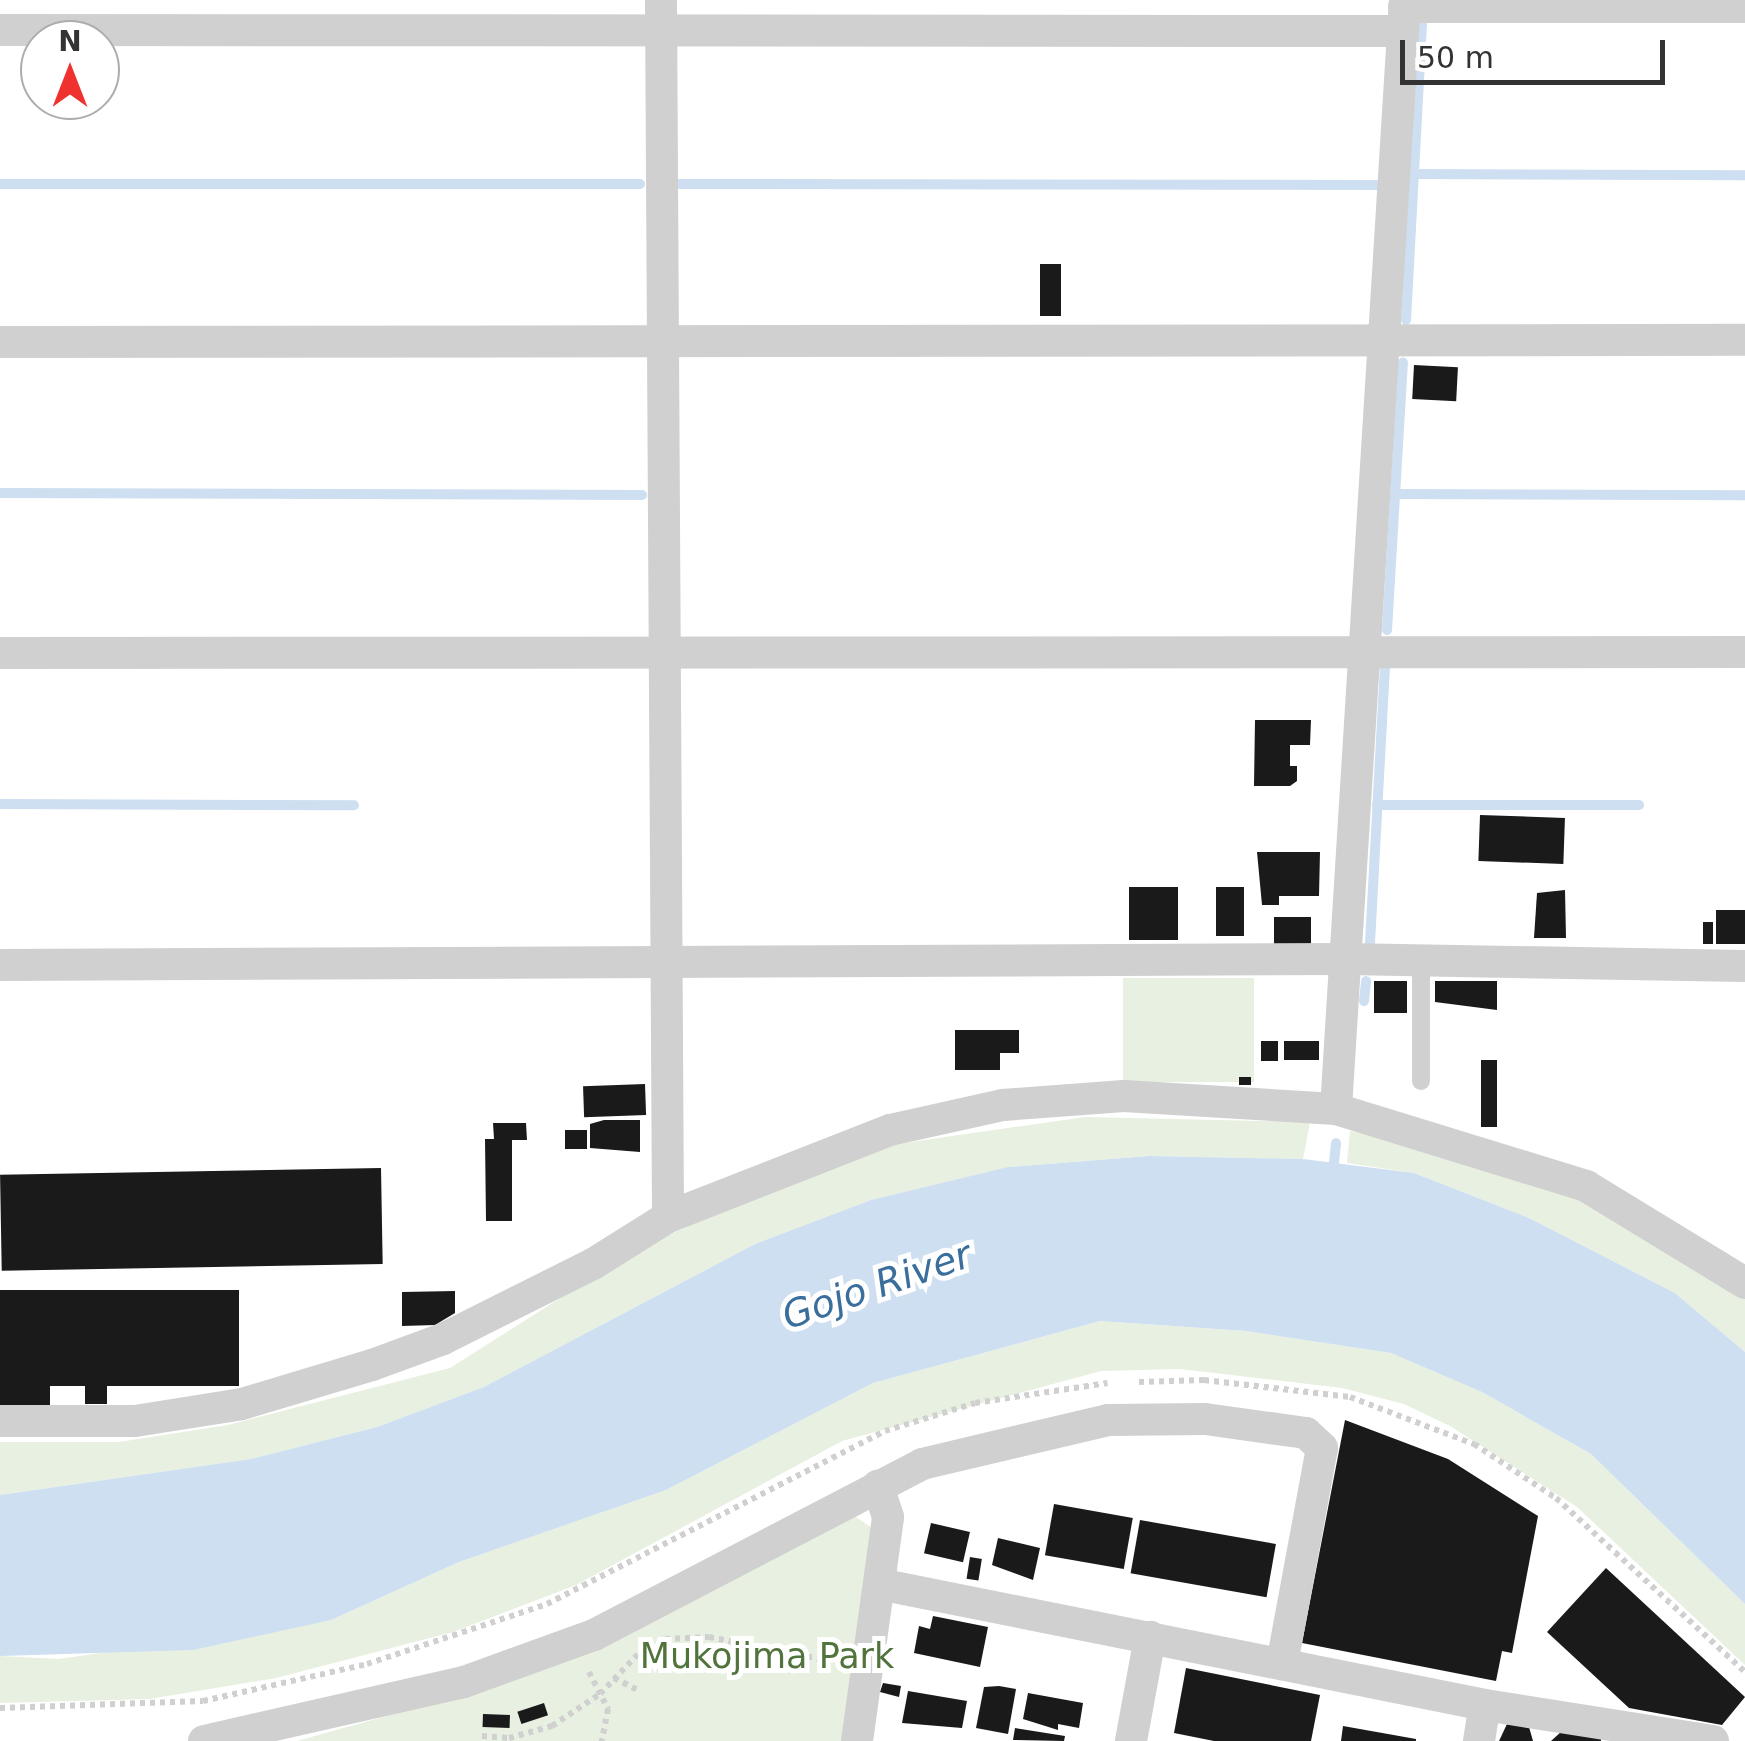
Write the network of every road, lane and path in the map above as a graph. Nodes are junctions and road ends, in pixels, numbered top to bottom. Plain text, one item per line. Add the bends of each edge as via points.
1 (1745, 7) edge
2 (1404, 13) edge
3 (661, 16) edge
4 (0, 30) edge
5 (1384, 338) junction
6 (663, 340) junction
7 (1745, 340) edge
8 (0, 342) edge
9 (1364, 650) junction
10 (1745, 652) edge
11 (0, 653) edge
12 (665, 653) junction
13 (1345, 959) junction
14 (1420, 960) junction
15 (0, 965) edge
16 (666, 966) junction
17 (1745, 966) edge
18 (1420, 1081) dead end
19 (1336, 1109) junction
20 (668, 1217) junction
21 (1745, 1283) edge
22 (0, 1421) edge
23 (878, 1486) junction
24 (879, 1584) junction
25 (1150, 1638) junction
26 (574, 1642) junction
27 (775, 1650) junction
28 (1282, 1664) junction
29 (867, 1668) junction
30 (771, 1673) dead end
31 (614, 1678) junction
32 (640, 1691) dead end
33 (600, 1694) junction
34 (1485, 1705) junction
35 (482, 1736) dead end
36 (196, 1740) edge
37 (602, 1741) edge
38 (857, 1741) edge
39 (1131, 1741) edge
40 (1478, 1741) edge
41 (1713, 1741) edge

1 - 2 street
2 - 3 street
2 - 5 street
3 - 4 street
3 - 6 street
5 - 6 street
5 - 7 street
5 - 9 street
6 - 8 street
6 - 12 street
9 - 10 street
9 - 12 street
9 - 13 street
11 - 12 street
12 - 16 street
13 - 14 street
13 - 16 street
13 - 19 street
14 - 17 street
14 - 18 lane
15 - 16 street
16 - 20 street
19 - 20 street via 1124,1096 1003,1105 890,1130
19 - 21 street via 1586,1186
20 - 22 street via 593,1264 443,1340 372,1365 242,1404 135,1422
23 - 24 street via 888,1518
23 - 26 street
23 - 28 street via 922,1464 1108,1420 1206,1419 1306,1432 1322,1448
24 - 25 street
24 - 29 street
25 - 28 street
25 - 39 street
26 - 33 path
26 - 36 street via 377,1705
27 - 29 path
27 - 30 path
27 - 31 path via 672,1637 636,1654
28 - 34 street
29 - 38 street
31 - 32 path
31 - 33 path
33 - 35 path via 552,1726
33 - 37 path via 608,1709
34 - 40 street
34 - 41 street

